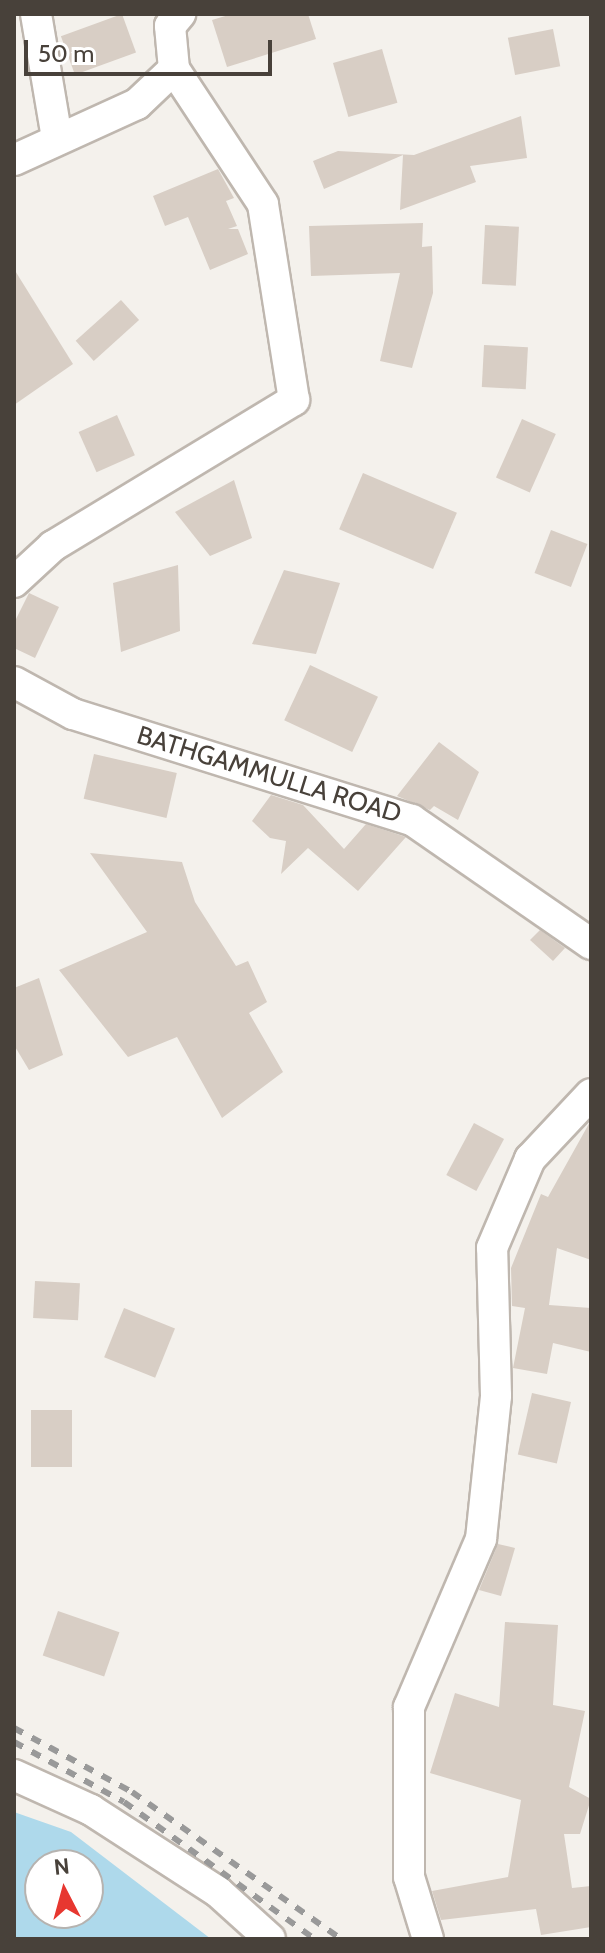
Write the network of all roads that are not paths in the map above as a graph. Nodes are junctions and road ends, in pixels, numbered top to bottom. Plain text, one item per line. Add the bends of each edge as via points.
1 (36, 14) edge
2 (180, 14) edge
3 (174, 69) junction
4 (57, 138) junction
5 (14, 160) edge
6 (14, 582) edge
7 (14, 682) edge
8 (591, 944) edge
9 (591, 1094) edge
10 (14, 1775) edge
11 (270, 1939) edge
12 (428, 1939) edge

1 - 4 street
2 - 3 street via 170,26
3 - 4 street via 137,104
3 - 6 street via 263,204 294,400 53,546
4 - 5 street
7 - 8 street, BATHGAMMULLA ROAD via 73,714 412,820
9 - 12 street via 530,1159 492,1248 496,1396 481,1539 409,1707 409,1877
10 - 11 street via 91,1810 218,1892

